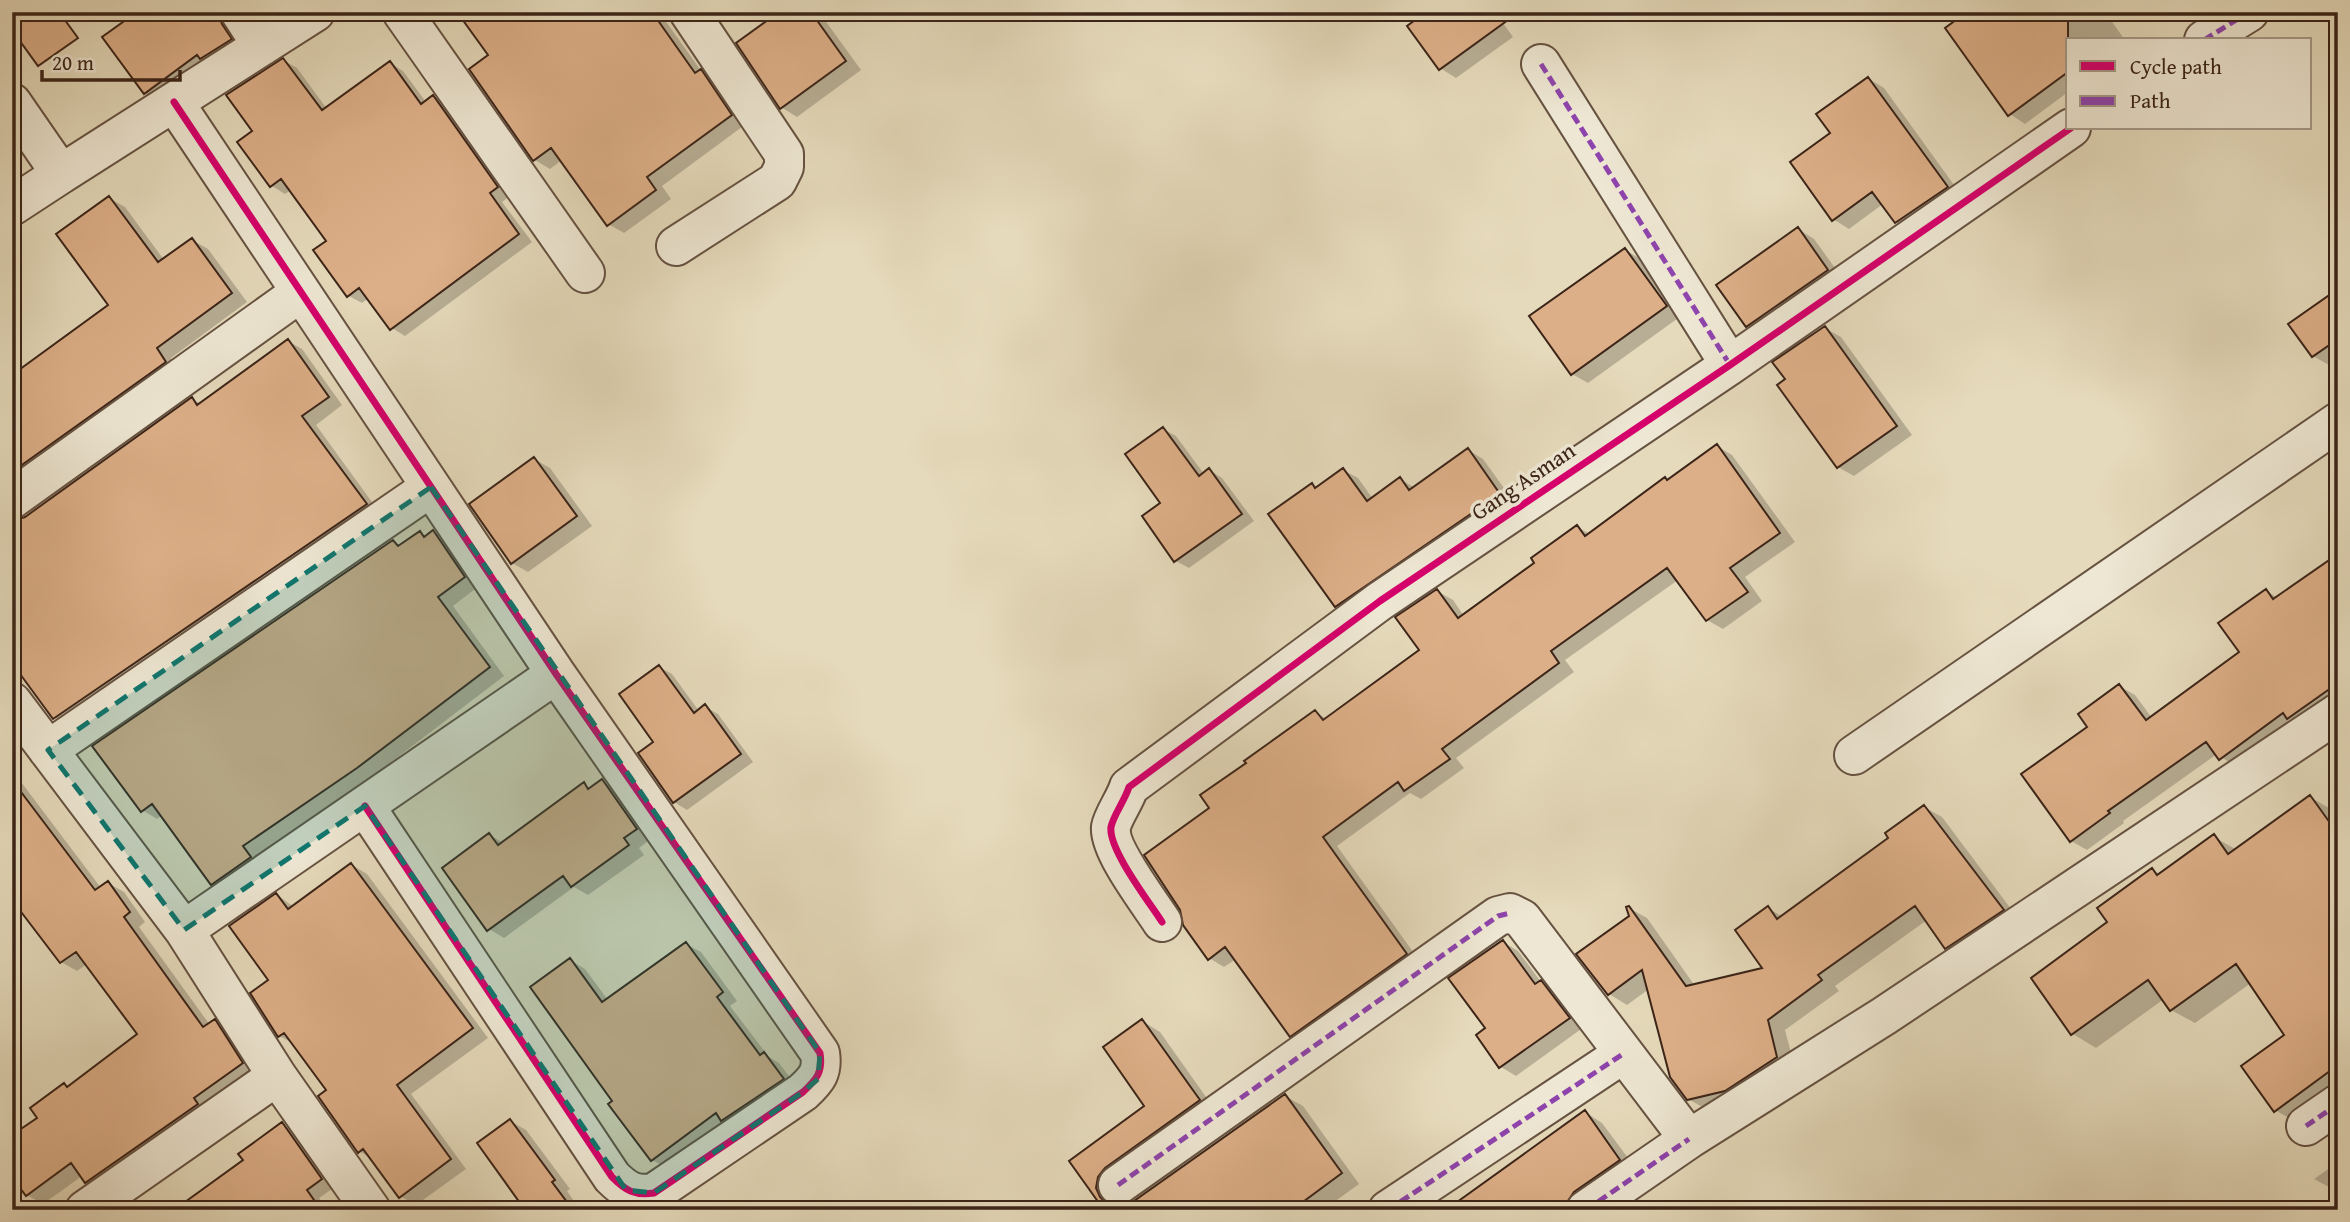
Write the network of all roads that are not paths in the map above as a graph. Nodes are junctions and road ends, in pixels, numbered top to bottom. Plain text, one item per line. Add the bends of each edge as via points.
1 (240, 12) edge
2 (315, 12) edge
3 (402, 12) edge
4 (689, 12) edge
5 (2249, 12) edge
6 (2207, 38) edge
7 (262, 46) junction
8 (1541, 64) dead end
9 (174, 102) junction
10 (12, 103) edge
11 (2068, 130) edge
12 (61, 174) junction
13 (12, 206) edge
14 (676, 246) dead end
15 (585, 273) dead end
16 (301, 292) junction
17 (1730, 365) junction
18 (2338, 422) edge
19 (431, 486) junction
20 (12, 499) edge
21 (556, 674) junction
22 (12, 702) edge
23 (2338, 713) edge
24 (48, 750) junction
25 (1854, 755) dead end
26 (365, 806) junction
27 (1162, 922) dead end
28 (184, 930) junction
29 (1623, 1054) junction
30 (277, 1076) junction
31 (2338, 1104) edge
32 (2306, 1126) dead end
33 (1689, 1139) junction
34 (1118, 1185) dead end
35 (85, 1210) edge
36 (370, 1210) edge
37 (1388, 1210) edge
38 (1586, 1210) edge

1 - 7 street
2 - 7 street
3 - 15 street
4 - 14 street via 784,154 777,181
5 - 6 street
7 - 9 street
8 - 17 street
9 - 12 street
9 - 16 street
10 - 12 street
11 - 17 street, Gang Asman
12 - 13 street
16 - 19 street
16 - 20 street
17 - 27 street, Gang Asman via 1380,601 1129,787 1111,831 1120,858
18 - 25 street
19 - 21 street
19 - 24 street
21 - 26 street
21 - 26 street via 820,1053 818,1079 803,1092 654,1193 639,1195 626,1190 612,1177
22 - 24 street
23 - 33 street via 1884,1016
24 - 28 street
26 - 28 street
28 - 30 street
29 - 33 street
29 - 34 street via 1522,919 1510,913 1497,916
29 - 37 street
30 - 35 street
30 - 36 street
31 - 32 street
33 - 38 street

